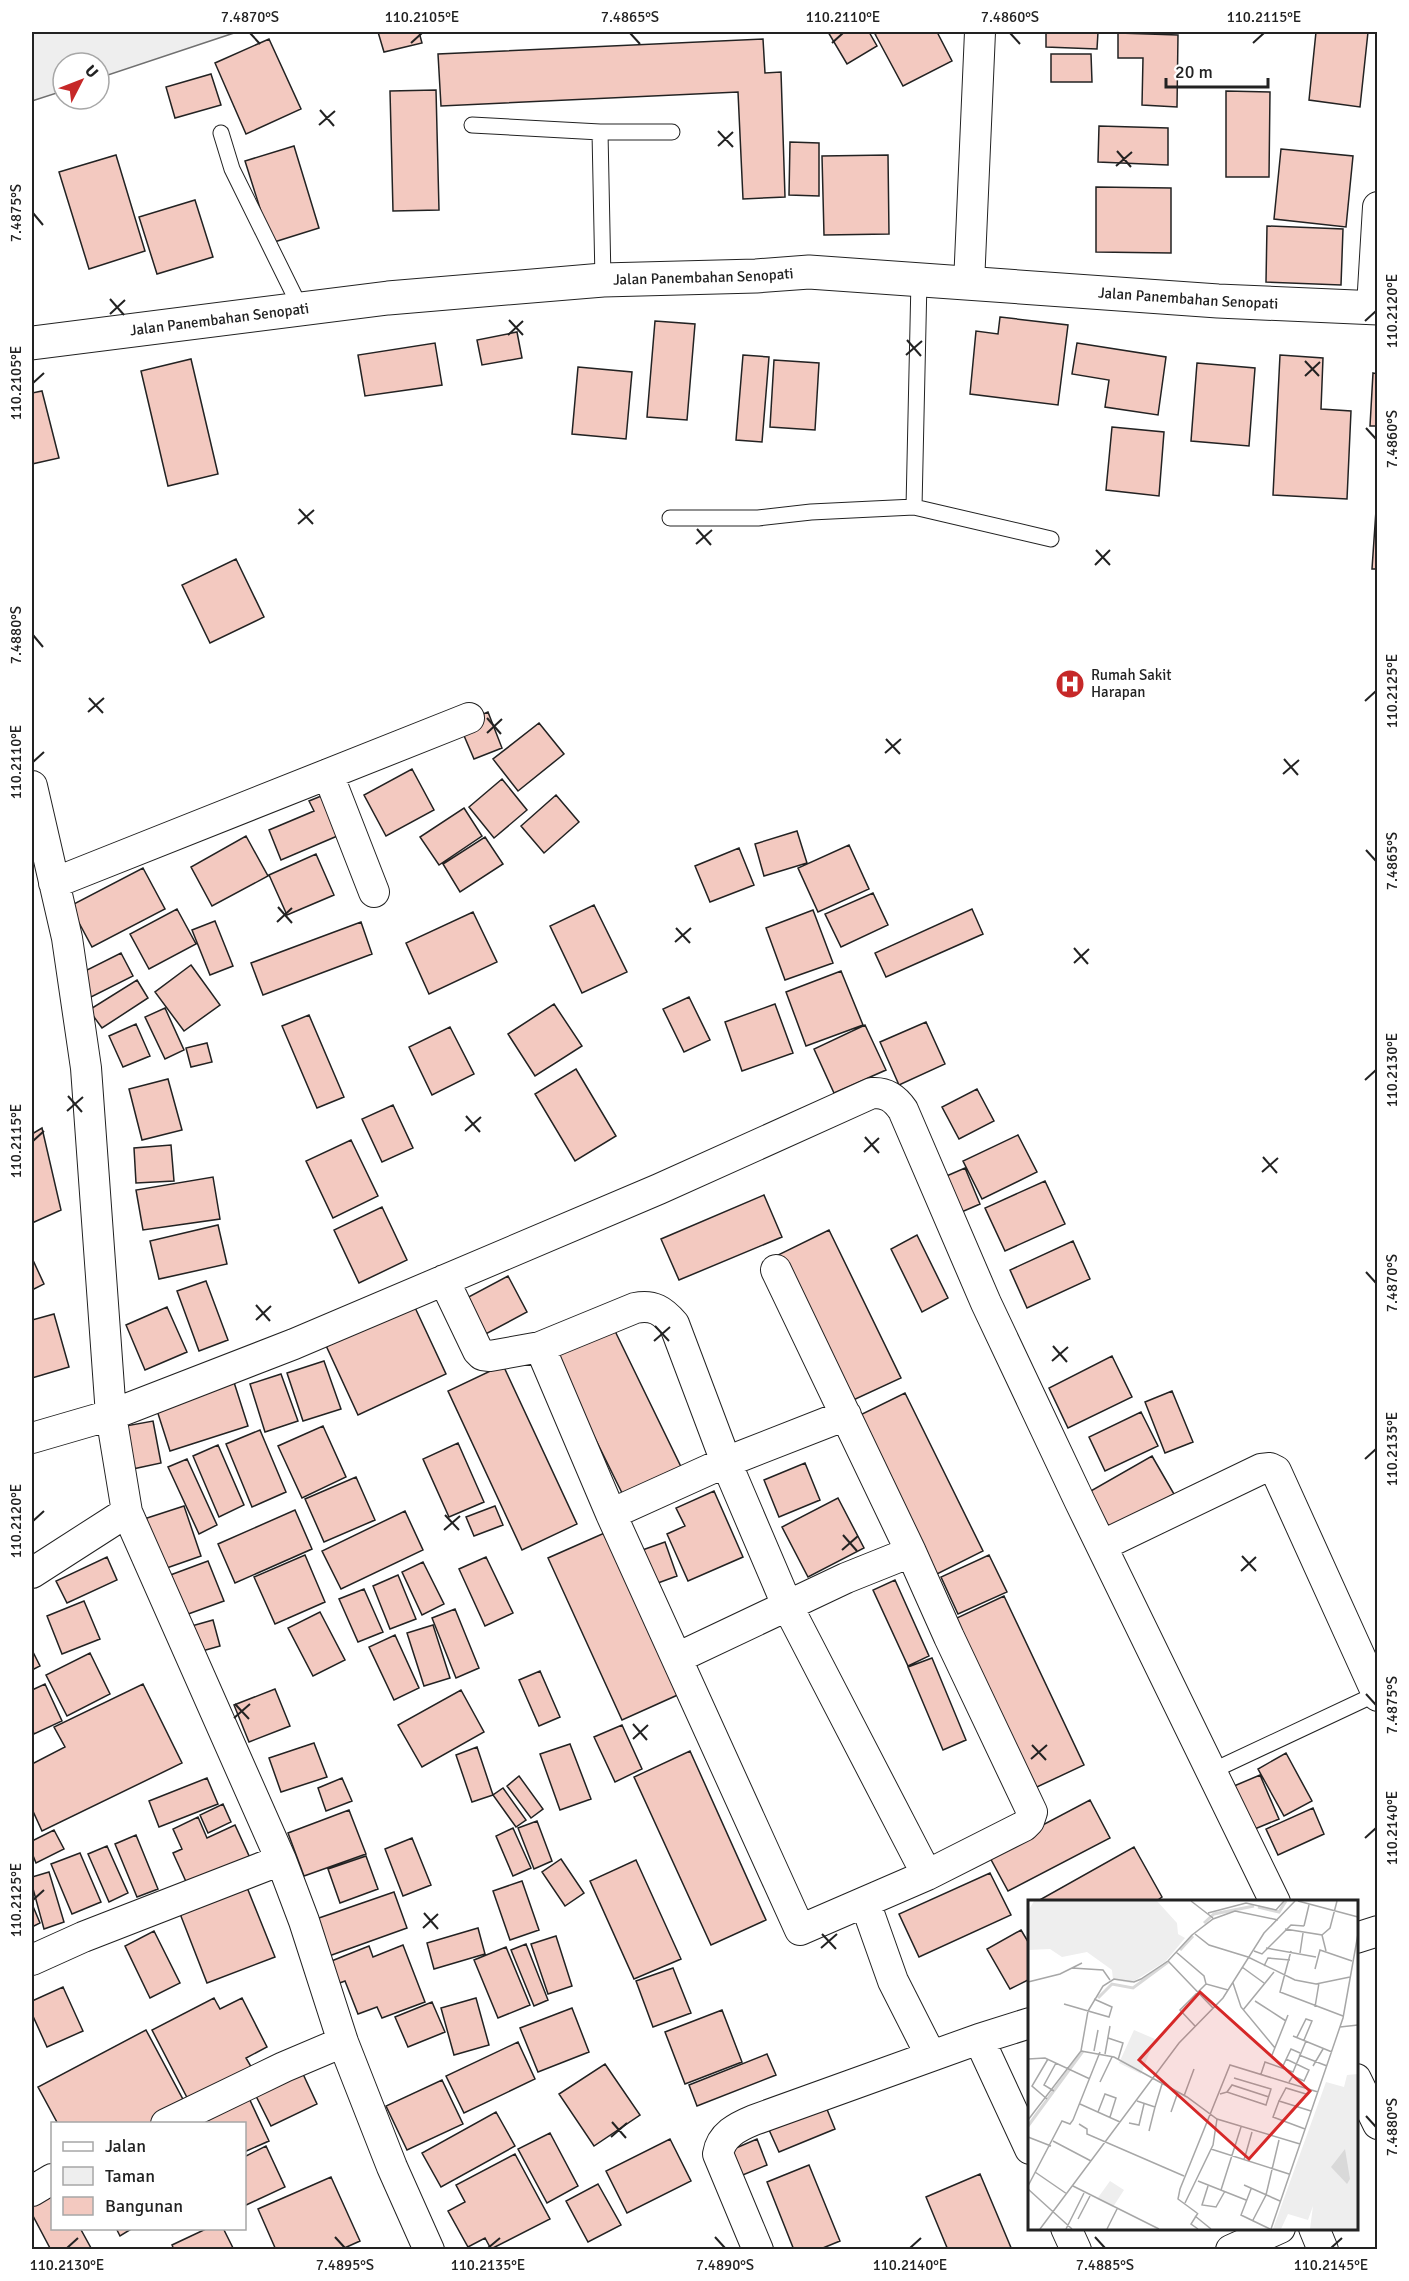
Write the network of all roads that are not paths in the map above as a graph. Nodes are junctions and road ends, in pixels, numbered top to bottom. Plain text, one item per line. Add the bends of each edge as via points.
1 (981, 32) edge
2 (472, 125) dead end
3 (600, 132) junction
4 (672, 132) dead end
5 (220, 133) dead end
6 (1377, 207) edge
7 (603, 280) junction
8 (919, 280) junction
9 (969, 284) junction
10 (1375, 308) edge
11 (301, 309) junction
12 (32, 343) edge
13 (914, 507) junction
14 (670, 519) dead end
15 (1051, 539) dead end
16 (469, 718) dead end
17 (328, 774) junction
18 (32, 786) edge
19 (54, 884) junction
20 (374, 892) dead end
21 (776, 1270) dead end
22 (444, 1280) junction
23 (540, 1347) junction
24 (111, 1415) junction
25 (846, 1415) junction
26 (32, 1438) edge
27 (726, 1462) junction
28 (127, 1512) junction
29 (610, 1514) junction
30 (1103, 1545) junction
31 (911, 1552) junction
32 (32, 1573) edge
33 (788, 1605) junction
34 (677, 1658) junction
35 (1377, 1695) edge
36 (1212, 1771) junction
37 (280, 1860) junction
38 (927, 1875) junction
39 (1274, 1900) edge
40 (865, 1902) junction
41 (1377, 1931) edge
42 (1358, 1937) edge
43 (32, 1960) edge
44 (1028, 2023) edge
45 (979, 2038) junction
46 (343, 2042) junction
47 (931, 2056) junction
48 (1358, 2083) edge
49 (170, 2122) edge
50 (1377, 2124) edge
51 (1028, 2146) edge
52 (51, 2180) edge
53 (32, 2191) edge
54 (1066, 2230) edge
55 (1278, 2230) edge
56 (1314, 2230) edge
57 (429, 2250) edge
58 (758, 2250) edge
59 (1076, 2250) edge
60 (1231, 2250) edge
61 (1323, 2250) edge

1 - 9 street
2 - 3 lane
3 - 4 lane
3 - 7 lane
5 - 11 lane via 232,169
6 - 10 street
7 - 8 main road, Jalan Panembahan Senopati via 809,272
7 - 11 main road, Jalan Panembahan Senopati
8 - 9 main road, Jalan Panembahan Senopati
8 - 13 lane
9 - 10 main road, Jalan Panembahan Senopati
11 - 12 main road, Jalan Panembahan Senopati
13 - 14 lane via 758,518
13 - 15 lane
16 - 17 street
17 - 19 street
17 - 20 street
18 - 19 street
19 - 24 street via 86,1068
21 - 25 street
22 - 23 street via 482,1355
22 - 24 street
22 - 30 street via 881,1092 903,1110 986,1303
23 - 27 street via 635,1308 656,1308 674,1324
23 - 29 street
24 - 26 street
24 - 28 street
25 - 27 street
25 - 31 street
27 - 29 street
27 - 33 street
28 - 32 street
28 - 37 street
29 - 34 street
30 - 35 street via 1261,1469 1276,1471
30 - 36 street
31 - 33 street
31 - 38 street via 1032,1812 1024,1826
33 - 34 street
33 - 38 street
34 - 40 street via 800,1930
35 - 36 lane
36 - 39 street
37 - 43 street via 83,1936
37 - 46 street
38 - 40 street
40 - 47 street via 893,1981
41 - 42 street
44 - 45 street
45 - 47 street
45 - 51 street
46 - 49 street
46 - 57 street
47 - 58 street via 736,2127 726,2137 719,2157
48 - 50 street
52 - 53 street
54 - 59 street
55 - 60 street
56 - 61 street

